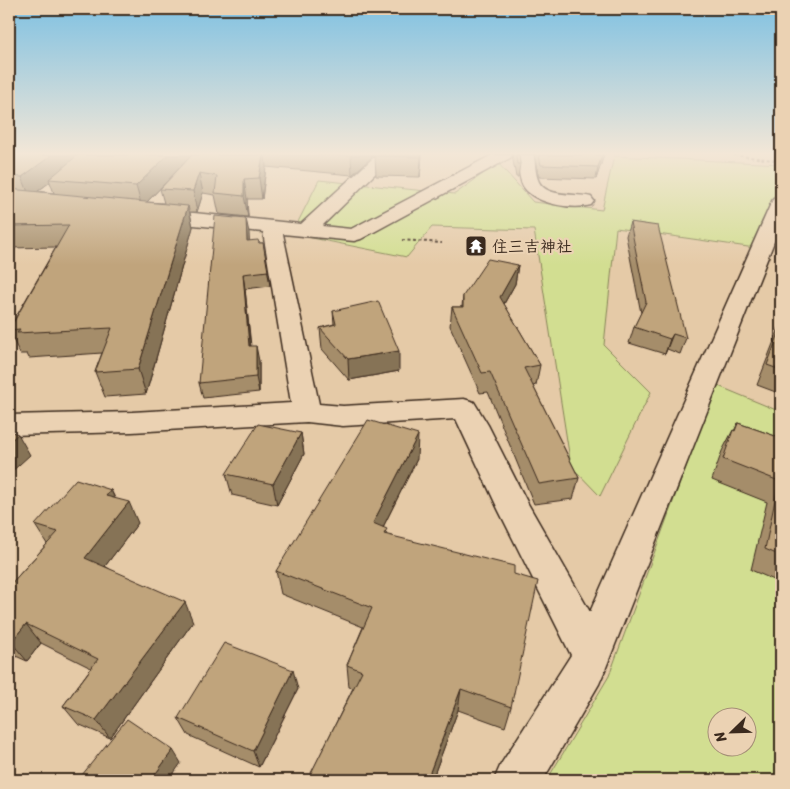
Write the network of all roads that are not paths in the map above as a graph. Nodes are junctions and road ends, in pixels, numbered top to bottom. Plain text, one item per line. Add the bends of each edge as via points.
1 (346, 192) edge
2 (435, 192) edge
3 (537, 192) edge
4 (585, 201) dead end
5 (781, 201) edge
6 (149, 210) edge
7 (272, 226) junction
8 (306, 230) junction
9 (307, 412) junction
10 (9, 425) edge
11 (591, 653) junction
12 (517, 780) edge

1 - 8 street
2 - 8 street via 354,235
3 - 4 street via 555,198
5 - 11 street
6 - 7 street
7 - 8 street
7 - 9 street
9 - 10 street
9 - 11 street via 343,416 464,409
11 - 12 street via 584,670

